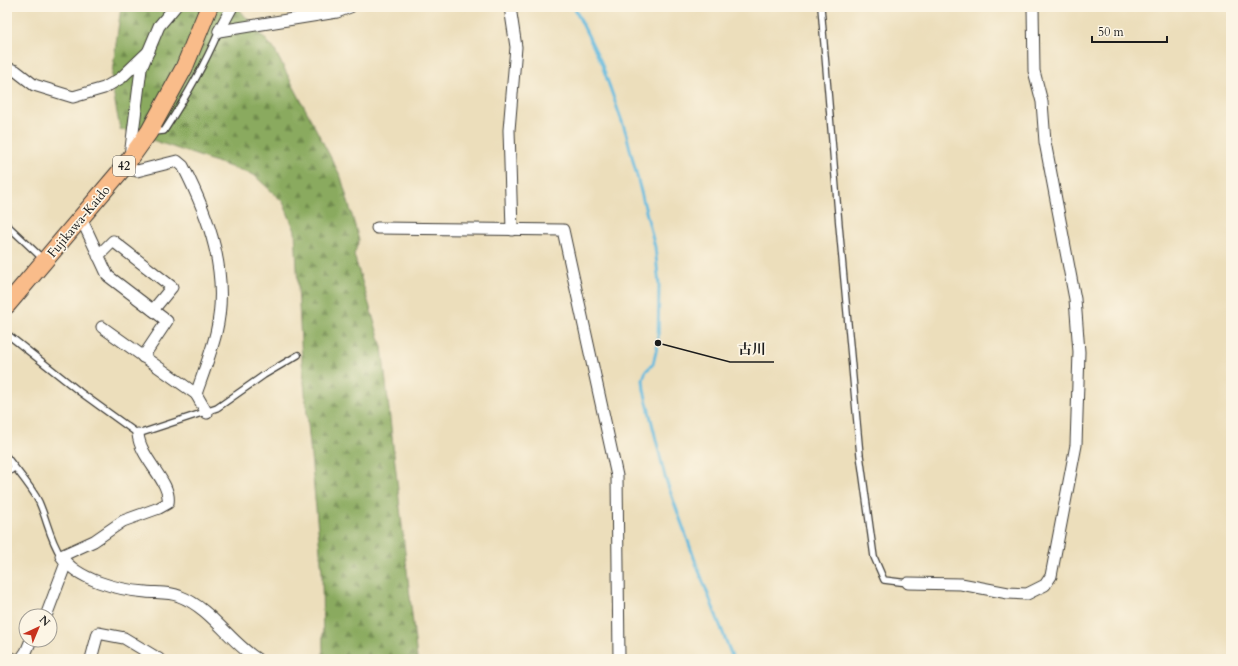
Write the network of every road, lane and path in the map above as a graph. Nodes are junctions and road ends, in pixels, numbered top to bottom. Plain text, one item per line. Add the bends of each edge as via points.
1 (175, 7) edge
2 (210, 7) edge
3 (232, 7) edge
4 (350, 7) edge
5 (510, 7) edge
6 (821, 7) edge
7 (1033, 7) edge
8 (219, 31) junction
9 (148, 51) junction
10 (7, 68) edge
11 (149, 132) junction
12 (127, 163) junction
13 (81, 218) junction
14 (7, 225) edge
15 (377, 228) dead end
16 (512, 230) junction
17 (98, 256) junction
18 (44, 261) junction
19 (7, 305) edge
20 (153, 310) junction
21 (102, 327) dead end
22 (7, 334) edge
23 (298, 355) dead end
24 (143, 357) junction
25 (196, 394) junction
26 (207, 412) junction
27 (138, 434) junction
28 (7, 457) edge
29 (14, 468) junction
30 (7, 473) edge
31 (64, 559) junction
32 (908, 583) joint
33 (49, 608) edge
34 (28, 648) edge
35 (7, 657) edge
36 (14, 659) edge
37 (21, 659) edge
38 (91, 659) edge
39 (159, 659) edge
40 (257, 659) edge
41 (619, 659) edge

1 - 9 street via 159,26
2 - 11 main road, Fujikawa-Kaido / 42 via 184,68
3 - 8 street
4 - 8 street via 337,12
5 - 16 street via 516,47 509,130
6 - 32 lane via 837,210 860,447 874,557 884,580
7 - 32 street via 1034,71 1042,102 1045,142 1075,299 1079,352 1076,445 1051,576 1045,584 1027,594 961,584
8 - 11 lane via 183,102 164,131
9 - 10 street via 121,78 104,88 72,97 34,85 16,71
9 - 12 street via 141,69
11 - 12 main road, Fujikawa-Kaido / 42
12 - 13 main road, Fujikawa-Kaido / 42
12 - 25 street via 137,171 177,161 182,166 216,246 221,279 219,310 216,332
13 - 17 street
13 - 18 main road, Fujikawa-Kaido / 42
14 - 18 lane
15 - 16 street
16 - 41 street via 562,230 617,476
17 - 20 street via 108,276
17 - 20 street via 113,241 172,286
18 - 19 main road, Fujikawa-Kaido / 42
20 - 24 street via 167,321
21 - 24 street
22 - 27 lane
23 - 26 lane
24 - 25 street
25 - 26 street
26 - 27 lane
27 - 31 street via 138,443 143,454 168,491 168,503 123,521
28 - 29 lane
29 - 30 lane
29 - 31 lane via 38,500 55,547
31 - 33 street
31 - 40 street via 109,586 178,595 197,605
34 - 37 street
35 - 36 street
38 - 39 street via 98,633 124,638

